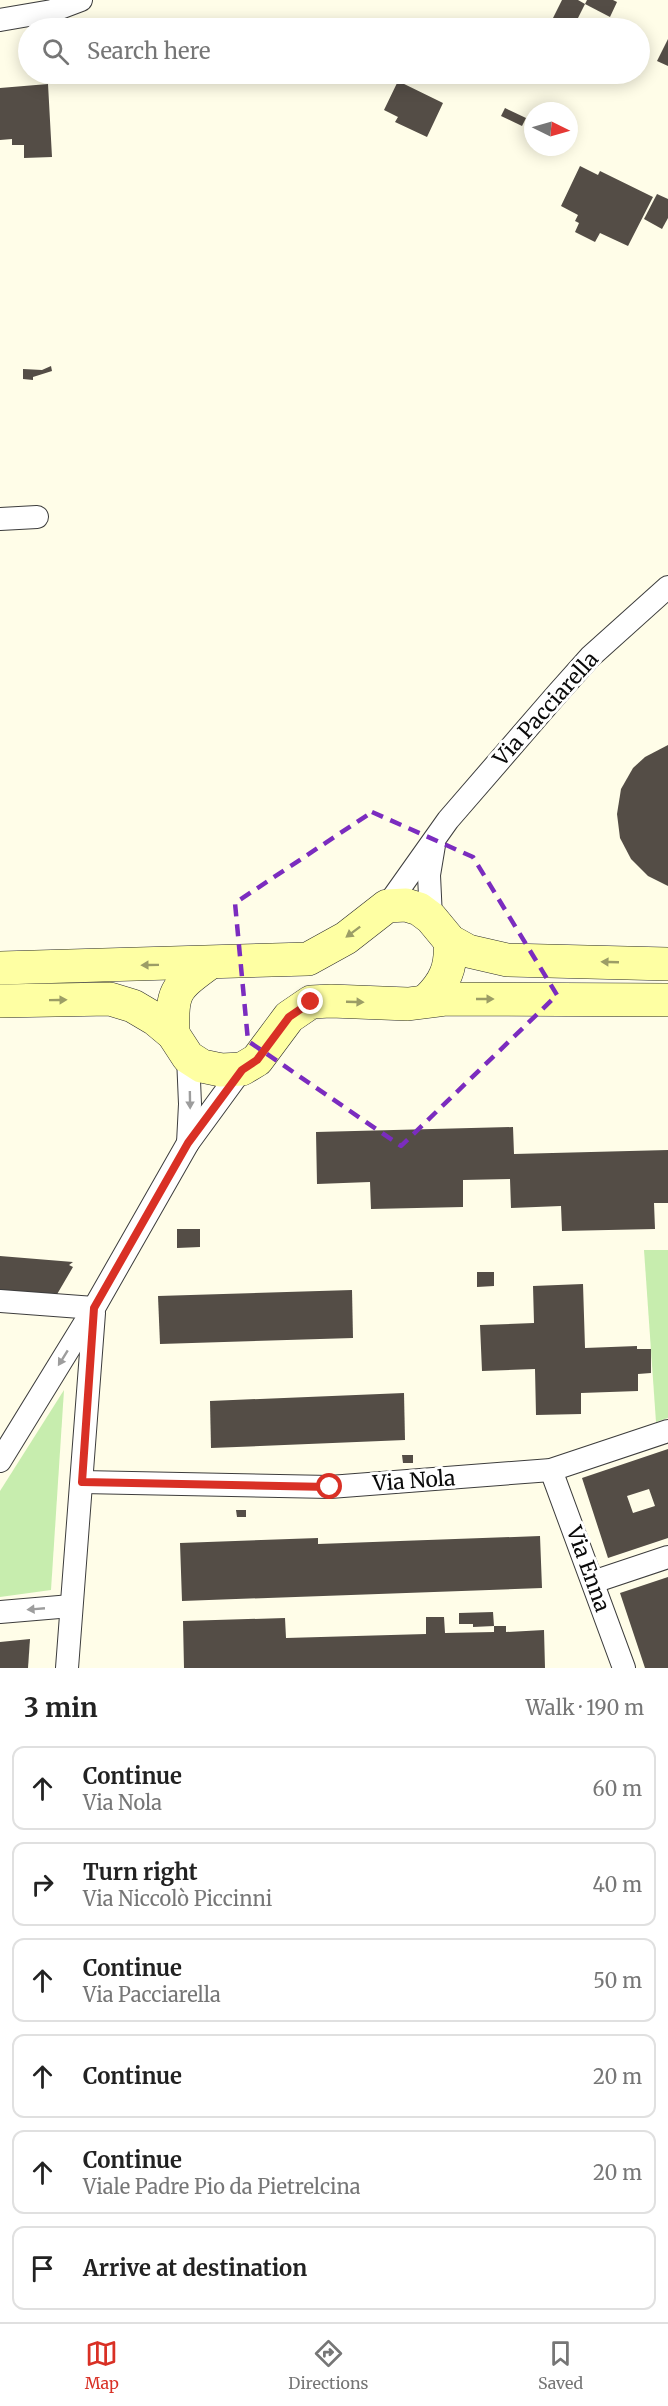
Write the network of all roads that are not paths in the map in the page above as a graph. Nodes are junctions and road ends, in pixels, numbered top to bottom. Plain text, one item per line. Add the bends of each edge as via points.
1 (81, 0) edge
2 (0, 20) edge
3 (37, 518) dead end
4 (0, 519) edge
5 (668, 587) edge
6 (434, 841) junction
7 (387, 906) junction
8 (440, 929) junction
9 (208, 964) junction
10 (668, 964) edge
11 (0, 968) edge
12 (427, 1000) junction
13 (668, 1000) edge
14 (0, 1001) edge
15 (180, 1045) junction
16 (242, 1070) junction
17 (188, 1143) junction
18 (0, 1301) edge
19 (94, 1308) junction
20 (668, 1431) edge
21 (0, 1461) edge
22 (551, 1470) junction
23 (82, 1482) junction
24 (668, 1557) edge
25 (592, 1582) junction
26 (71, 1606) junction
27 (0, 1612) edge
28 (67, 1668) edge
29 (624, 1668) edge

1 - 2 street via 52,11
3 - 4 street
5 - 6 street, Via Pacciarella via 590,657
6 - 7 street, Via Pacciarella
6 - 8 street via 429,875
7 - 8 main road via 419,909
7 -> 9 main road via 346,938 308,959
10 -> 8 main road via 507,960 468,951
8 - 12 main road via 452,958 440,988
9 -> 11 main road
9 - 15 main road via 181,984 175,994 172,1009
12 -> 13 main road
16 -> 12 main road via 257,1060 289,1017 311,1002 408,1004
14 -> 15 main road via 110,999 155,1019
15 - 16 main road via 202,1066
15 -> 17 street via 190,1104
16 - 17 street
17 - 19 street
18 - 19 street
19 -> 21 street
19 - 23 street
20 - 22 street, Via Nola
22 - 23 street, Via Nola via 330,1487
22 - 25 street, Via Enna
23 - 26 street
24 - 25 street
25 - 29 street, Via Enna
26 -> 27 street
26 - 28 street

